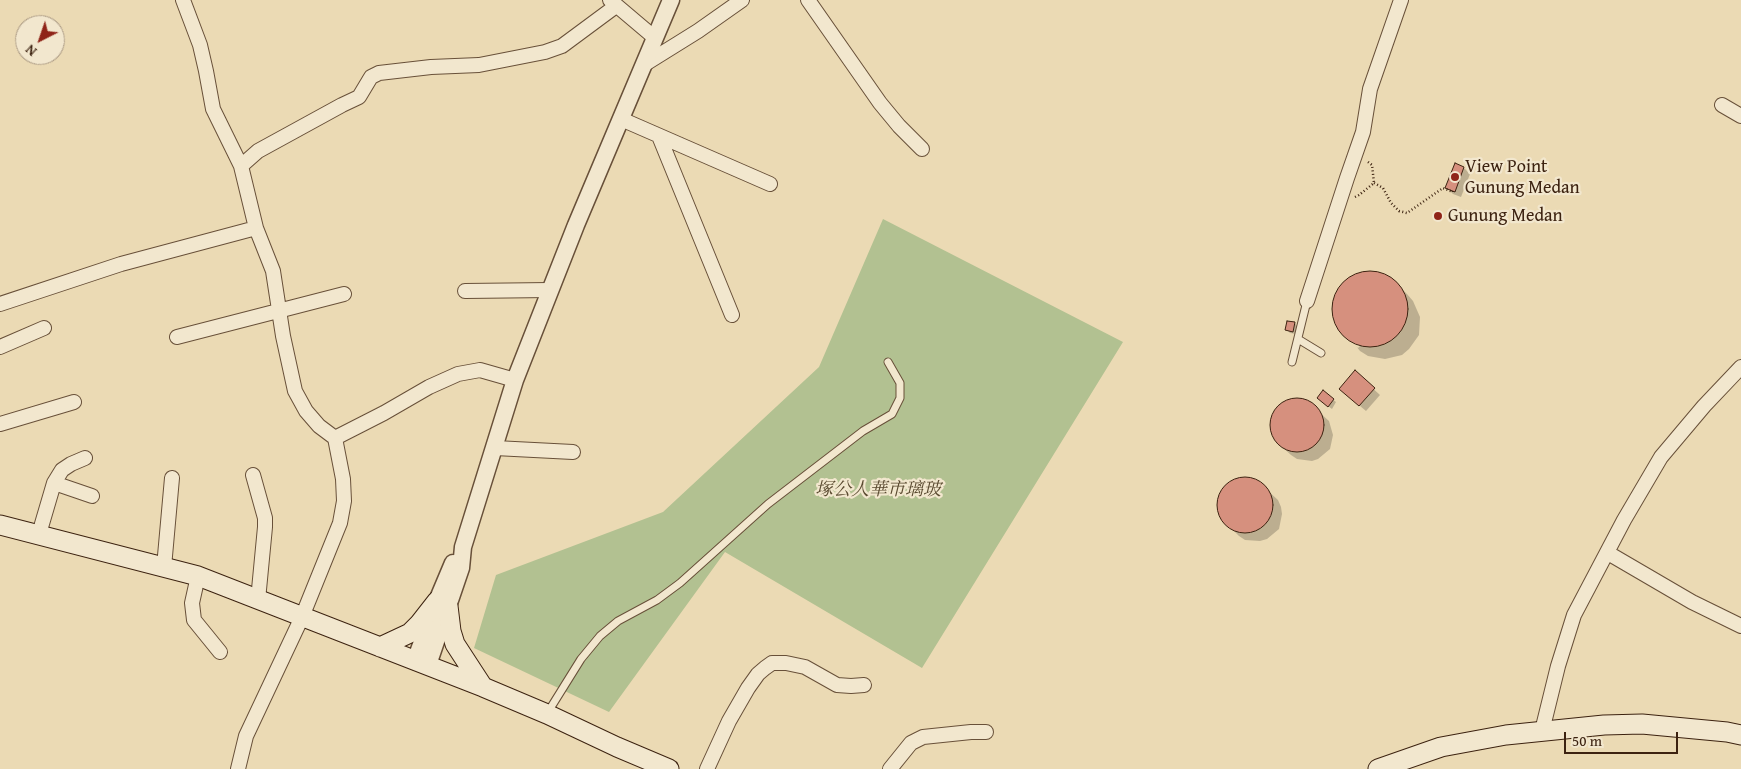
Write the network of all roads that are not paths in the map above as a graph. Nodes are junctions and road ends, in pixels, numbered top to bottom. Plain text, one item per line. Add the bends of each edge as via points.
1 (183, 0) edge
2 (671, 0) edge
3 (742, 0) edge
4 (808, 0) edge
5 (1401, 0) edge
6 (613, 3) edge
7 (655, 38) junction
8 (645, 64) junction
9 (1722, 105) dead end
10 (1741, 116) edge
11 (621, 119) junction
12 (659, 136) junction
13 (922, 149) dead end
14 (242, 166) junction
15 (770, 184) dead end
16 (256, 228) junction
17 (550, 290) junction
18 (465, 291) dead end
19 (344, 294) dead end
20 (1307, 301) joint
21 (0, 304) edge
22 (279, 311) junction
23 (732, 315) dead end
24 (44, 328) dead end
25 (177, 337) dead end
26 (1298, 339) junction
27 (0, 347) edge
28 (1321, 353) dead end
29 (888, 362) dead end
30 (1292, 362) dead end
31 (1741, 367) edge
32 (515, 380) junction
33 (74, 402) dead end
34 (0, 424) edge
35 (335, 438) junction
36 (495, 448) junction
37 (573, 452) dead end
38 (85, 458) dead end
39 (253, 475) dead end
40 (172, 478) dead end
41 (54, 483) junction
42 (92, 496) dead end
43 (0, 526) edge
44 (38, 534) junction
45 (1608, 553) junction
46 (164, 567) junction
47 (198, 576) junction
48 (258, 600) junction
49 (442, 604) junction
50 (302, 617) junction
51 (1741, 626) edge
52 (380, 647) junction
53 (220, 652) dead end
54 (421, 663) junction
55 (864, 686) dead end
56 (482, 687) junction
57 (547, 714) junction
58 (1542, 731) junction
59 (986, 732) dead end
60 (1741, 735) edge
61 (1382, 768) edge
62 (238, 769) edge
63 (669, 769) edge
64 (707, 769) edge
65 (890, 769) edge

1 - 14 street via 200,45 213,109
2 - 7 street
3 - 8 street
4 - 13 street via 880,103
5 - 20 street via 1370,89 1363,132
6 - 7 street
6 - 14 street via 562,46 545,52 479,65 379,73 371,77 359,97 258,151
7 - 8 street
8 - 11 street
9 - 10 street
11 - 12 street
11 - 17 street
12 - 15 street
12 - 23 street
14 - 16 street
16 - 21 street via 121,264
16 - 22 street via 273,271
17 - 18 street
17 - 32 street
19 - 22 street
20 - 26 lane
22 - 25 street
22 - 35 street via 296,391 306,411
24 - 27 street
26 - 28 lane
26 - 30 lane
29 - 57 lane via 900,383 900,398 892,414 768,504 680,583 600,636 581,659
31 - 45 street via 1661,457
32 - 35 street via 480,370 458,374
32 - 36 street
33 - 34 street
35 - 50 street via 343,479 343,508
36 - 37 street
36 - 49 street via 461,554 451,565
38 - 41 street via 62,470
39 - 48 street via 265,518
40 - 46 street
41 - 42 street
41 - 44 street
43 - 44 main road
44 - 46 main road
45 - 51 street via 1692,602
45 - 58 street via 1574,615
46 - 47 main road
47 - 48 main road
47 - 53 street via 192,603 194,620
48 - 50 main road
49 - 52 main road via 410,633
49 - 54 street
49 - 56 main road via 455,644
50 - 52 main road
50 - 62 street via 246,736
52 - 54 main road
54 - 56 main road
55 - 64 street via 837,685 805,667 772,663 748,688
56 - 57 main road
57 - 63 main road
58 - 60 main road via 1642,724
58 - 61 main road via 1441,747
59 - 65 street via 923,737 911,743

